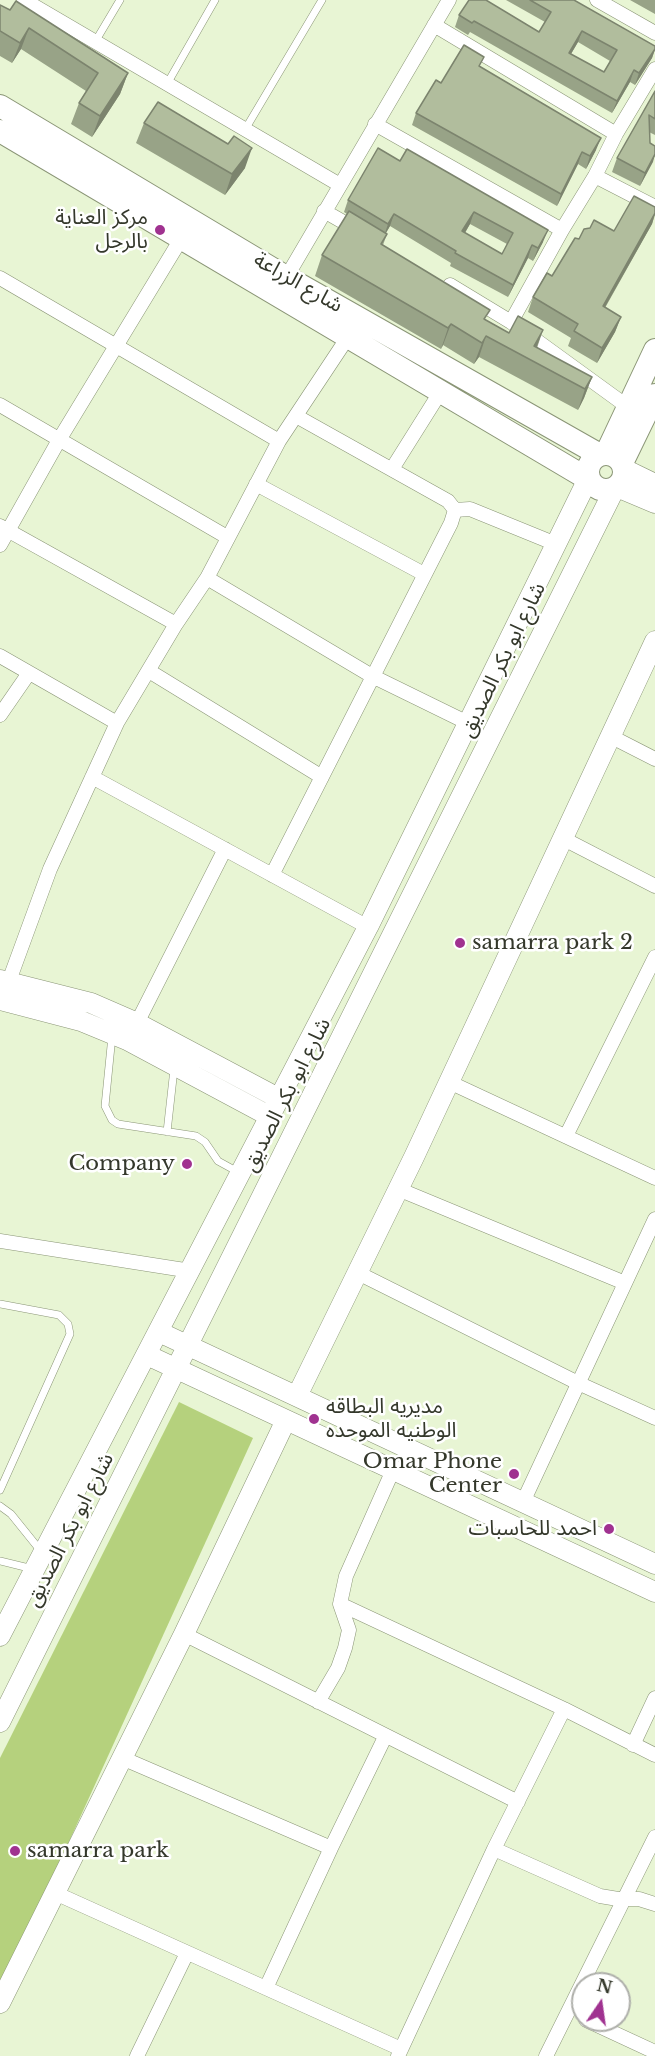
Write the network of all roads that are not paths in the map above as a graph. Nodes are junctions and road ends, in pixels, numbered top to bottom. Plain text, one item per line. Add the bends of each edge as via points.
1 (24, 0) edge
2 (120, 0) edge
3 (215, 0) edge
4 (322, 0) edge
5 (449, 0) edge
6 (597, 0) edge
7 (434, 25) junction
8 (655, 33) edge
9 (95, 42) junction
10 (655, 69) edge
11 (167, 84) junction
12 (0, 106) edge
13 (375, 124) junction
14 (246, 128) junction
15 (0, 130) edge
16 (616, 134) junction
17 (595, 176) junction
18 (340, 184) junction
19 (655, 207) edge
20 (324, 211) junction
21 (562, 230) junction
22 (181, 239) junction
23 (373, 240) edge
24 (0, 278) edge
25 (442, 281) edge
26 (281, 286) junction
27 (511, 321) junction
28 (348, 337) junction
29 (117, 345) junction
30 (655, 350) edge
31 (441, 391) junction
32 (655, 394) edge
33 (0, 405) edge
34 (628, 407) junction
35 (296, 416) junction
36 (59, 440) junction
37 (279, 441) junction
38 (392, 469) junction
39 (614, 469) junction
40 (588, 478) junction
41 (256, 484) junction
42 (655, 484) edge
43 (655, 504) edge
44 (455, 510) junction
45 (4, 529) edge
46 (227, 537) junction
47 (556, 544) junction
48 (0, 545) edge
49 (424, 574) junction
50 (207, 578) junction
51 (176, 624) junction
52 (655, 642) edge
53 (0, 656) edge
54 (150, 671) junction
55 (29, 674) junction
56 (372, 676) junction
57 (0, 715) edge
58 (117, 723) junction
59 (468, 723) junction
60 (610, 736) junction
61 (655, 759) edge
62 (92, 777) junction
63 (322, 777) junction
64 (562, 838) junction
65 (225, 849) junction
66 (272, 874) junction
67 (655, 886) edge
68 (368, 927) junction
69 (655, 957) edge
70 (4, 981) edge
71 (0, 1000) edge
72 (136, 1023) junction
73 (112, 1034) junction
74 (174, 1066) junction
75 (449, 1082) junction
76 (280, 1099) junction
77 (271, 1117) junction
78 (167, 1132) junction
79 (566, 1136) junction
80 (241, 1173) junction
81 (655, 1178) edge
82 (398, 1189) junction
83 (655, 1219) edge
84 (0, 1241) edge
85 (190, 1271) junction
86 (358, 1273) junction
87 (625, 1283) junction
88 (0, 1304) edge
89 (159, 1332) junction
90 (189, 1345) junction
91 (147, 1355) junction
92 (177, 1368) junction
93 (578, 1383) junction
94 (297, 1396) junction
95 (655, 1418) edge
96 (286, 1420) junction
97 (393, 1470) junction
98 (0, 1490) edge
99 (523, 1502) junction
100 (0, 1506) edge
101 (0, 1561) edge
102 (39, 1562) junction
103 (655, 1564) edge
104 (655, 1592) edge
105 (340, 1604) junction
106 (184, 1634) junction
107 (0, 1636) edge
108 (655, 1698) edge
109 (318, 1701) junction
110 (564, 1709) junction
111 (0, 1722) edge
112 (385, 1737) junction
113 (633, 1745) junction
114 (655, 1755) edge
115 (122, 1758) junction
116 (518, 1802) junction
117 (655, 1837) edge
118 (331, 1848) junction
119 (494, 1849) junction
120 (55, 1893) junction
121 (625, 1899) junction
122 (655, 1904) edge
123 (187, 1953) junction
124 (266, 1988) junction
125 (0, 2002) edge
126 (568, 2012) junction
127 (571, 2013) edge
128 (613, 2032) edge
129 (655, 2052) edge
130 (400, 2053) edge
131 (136, 2056) edge
132 (546, 2056) edge

1 - 9 street
2 - 9 lane
3 - 11 lane
4 - 14 lane
5 - 7 street
6 - 8 street
7 - 13 street
7 - 16 street
9 - 11 street
10 - 16 street
11 - 14 street
12 - 26 main road, شارع الزراعة
13 - 18 street
13 - 21 street
14 - 18 street
15 - 22 main road, شارع الزراعة
16 - 17 street
17 - 19 street
17 - 21 street
18 - 20 street
20 - 23 street
20 - 26 street
21 - 27 street
22 - 26 main road, شارع الزراعة
22 - 29 street
24 - 29 street
25 - 27 street
26 - 28 main road, شارع الزراعة
26 - 39 main road, شارع الزراعة
27 - 34 street
28 - 31 main road, شارع الزراعة
28 - 35 street
29 - 36 street
29 - 37 street
30 - 34 main road
31 - 38 street
31 - 40 main road, شارع الزراعة
32 - 39 main road
33 - 36 street
34 - 39 main road
35 - 37 street
35 - 38 street
36 - 45 street
36 - 46 street
37 - 41 street
38 - 44 street via 448,501
39 - 40 main road, شارع الزراعة via 601,490
39 - 42 street
39 - 43 street
39 - 90 street, شارع ابو بكر الصديق
40 - 47 street, شارع ابو بكر الصديق
41 - 46 street
41 - 49 street
44 - 47 street via 470,509
44 - 49 street
45 - 48 street
45 - 51 street
46 - 50 street
47 - 59 street, شارع ابو بكر الصديق
49 - 56 street
50 - 51 street
50 - 56 street
51 - 54 street
52 - 60 street
53 - 55 street
54 - 58 street
54 - 63 street
55 - 57 street
55 - 58 street
56 - 59 street
56 - 63 street
58 - 62 street
59 - 68 street, شارع ابو بكر الصديق
60 - 61 street
60 - 64 street
62 - 65 street
62 - 70 street
63 - 66 street
64 - 67 street
64 - 75 street
65 - 66 street
65 - 72 street
66 - 68 street
68 - 76 street, شارع ابو بكر الصديق
69 - 79 street
70 - 72 street via 91,1003
71 - 73 street via 73,1018
72 - 76 street
73 - 74 street
73 - 78 lane via 107,1113 118,1124
74 - 77 street
74 - 78 lane
75 - 79 street
75 - 82 street
76 - 77 street, شارع ابو بكر الصديق
77 - 80 street, شارع ابو بكر الصديق
78 - 80 lane via 201,1139 218,1161
79 - 81 street
80 - 85 street, شارع ابو بكر الصديق
82 - 86 street
82 - 87 street
83 - 87 street
84 - 85 street
85 - 89 street, شارع ابو بكر الصديق
86 - 93 street
86 - 94 street
87 - 93 street
88 - 98 lane via 59,1315 68,1324 70,1334
89 - 90 street
89 - 91 street, شارع ابو بكر الصديق
90 - 92 street, شارع ابو بكر الصديق
90 - 94 street
91 - 92 street
91 - 102 street, شارع ابو بكر الصديق
92 - 96 street
92 - 111 street, شارع ابو بكر الصديق
93 - 95 street
93 - 99 street
94 - 99 street
96 - 97 street
96 - 106 street
97 - 104 street
97 - 105 street via 346,1576
99 - 103 street
100 - 102 lane via 11,1514
101 - 102 lane
102 - 107 street, شارع ابو بكر الصديق
105 - 109 street via 349,1630 345,1648
105 - 110 street
106 - 109 street
106 - 115 street
108 - 113 street
109 - 112 street
110 - 113 street
110 - 116 street
112 - 116 street
112 - 118 street
113 - 114 street
115 - 118 street
115 - 120 street
116 - 119 street
117 - 121 street
118 - 124 street
119 - 121 street via 600,1896
119 - 130 street
120 - 123 street
120 - 125 street
121 - 122 street
121 - 126 street
123 - 124 street
123 - 131 street
124 - 130 street
126 - 127 street
126 - 132 street
128 - 129 street

